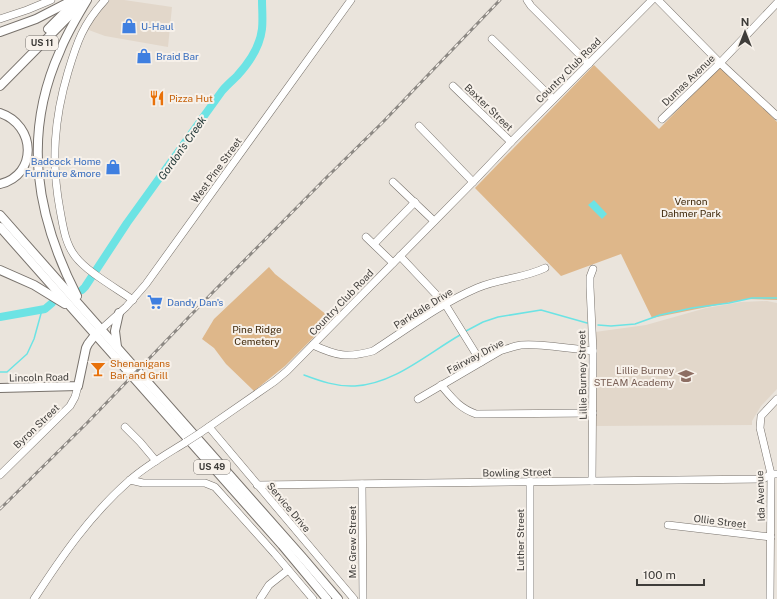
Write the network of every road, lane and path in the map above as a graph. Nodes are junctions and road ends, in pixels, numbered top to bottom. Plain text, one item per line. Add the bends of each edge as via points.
1 (51, 0) edge
2 (74, 0) edge
3 (77, 0) edge
4 (86, 0) edge
5 (105, 0) edge
6 (351, 0) edge
7 (527, 0) edge
8 (652, 0) edge
9 (658, 0) edge
10 (777, 3) edge
11 (0, 19) edge
12 (0, 32) edge
13 (492, 39) dead end
14 (720, 63) junction
15 (590, 64) junction
16 (0, 78) edge
17 (0, 86) edge
18 (453, 86) dead end
19 (553, 99) junction
20 (775, 112) edge
21 (0, 113) edge
22 (662, 119) dead end
23 (419, 126) dead end
24 (511, 142) junction
25 (393, 182) dead end
26 (473, 182) junction
27 (0, 184) edge
28 (414, 202) junction
29 (0, 215) edge
30 (434, 220) junction
31 (0, 227) edge
32 (366, 237) dead end
33 (374, 244) junction
34 (400, 256) junction
35 (393, 263) junction
36 (544, 268) dead end
37 (0, 270) edge
38 (593, 270) dead end
39 (133, 300) junction
40 (445, 304) junction
41 (83, 307) junction
42 (74, 310) junction
43 (119, 313) junction
44 (98, 332) junction
45 (313, 345) junction
46 (118, 348) junction
47 (593, 351) junction
48 (481, 362) junction
49 (441, 385) junction
50 (78, 386) junction
51 (0, 388) edge
52 (418, 399) dead end
53 (777, 400) edge
54 (593, 413) junction
55 (125, 427) dead end
56 (209, 427) junction
57 (156, 461) junction
58 (774, 474) edge
59 (0, 475) edge
60 (130, 480) junction
61 (530, 481) junction
62 (592, 481) junction
63 (257, 484) junction
64 (362, 484) junction
65 (668, 525) dead end
66 (771, 537) junction
67 (288, 570) junction
68 (37, 597) edge
69 (260, 599) edge
70 (312, 599) edge
71 (327, 599) edge
72 (338, 599) edge
73 (354, 599) edge
74 (363, 599) edge
75 (530, 599) edge
76 (770, 599) edge

1 - 11 street
2 - 12 main road via 36,19
3 - 16 main road, US 11
4 - 17 main road, US 11
4 - 41 main road via 67,34 53,68 40,115 38,146 39,186 48,228
5 - 39 street via 86,23 77,42 61,97 54,140 56,187 63,228 75,256
6 - 39 street, West Pine Street
7 - 15 street
8 - 15 street, Country Club Road
9 - 14 street
10 - 14 street, Dumas Avenue
13 - 19 street
14 - 20 street
14 - 22 street, Dumas Avenue
15 - 19 street, Country Club Road
18 - 24 street, Baxter Street
19 - 24 street, Country Club Road
21 - 27 main road via 21,127 26,135 28,149 21,171 10,181
23 - 26 street
24 - 26 street, Country Club Road
25 - 28 street
26 - 30 street, Country Club Road
28 - 30 street
28 - 33 street
29 - 41 main road, US 49
30 - 34 street, Country Club Road
31 - 42 main road, US 49
32 - 33 street
33 - 35 street
34 - 35 street, Country Club Road
34 - 40 street
35 - 45 street, Country Club Road
36 - 40 street, Parkdale Drive via 523,277 479,287
37 - 42 main road via 34,285
38 - 47 street, Lillie Burney Street via 590,277
39 - 43 street, West Pine Street
40 - 45 street, Parkdale Drive via 373,351 338,355
40 - 48 street
41 - 44 main road, US 49
42 - 44 main road, US 49
43 - 44 street, West Pine Street
43 - 46 main road via 115,331
44 - 46 main road, US 49
44 - 50 main road, West Pine Street via 84,353
44 - 71 main road, US 49
45 - 56 street, Country Club Road via 275,382
46 - 72 main road, US 49
47 - 48 street, Fairway Drive via 521,345 500,351
47 - 54 street, Lillie Burney Street
48 - 49 street, Fairway Drive
49 - 52 street, Fairway Drive
49 - 54 street via 455,403 476,414
50 - 51 main road, Lincoln Road
50 - 59 street, Byron Street via 70,406
53 - 58 street, Ida Avenue via 761,416 760,428
54 - 62 street, Lillie Burney Street
55 - 57 street
56 - 57 street, Country Club Road, bridge
56 - 63 street, Service Drive
57 - 60 street, Country Club Road
58 - 62 street, Bowling Street via 763,479
58 - 66 street, Ida Avenue
60 - 67 street via 143,483 212,485
60 - 68 street, Country Club Road via 86,524
61 - 62 street, Bowling Street
61 - 64 street, Bowling Street
61 - 75 street, Luther Street
63 - 64 street, Bowling Street
63 - 73 street, Service Drive
64 - 74 street, Mc Grew Street
65 - 66 street, Ollie Street
66 - 76 street, Ida Avenue
67 - 69 street via 269,585
67 - 70 street

